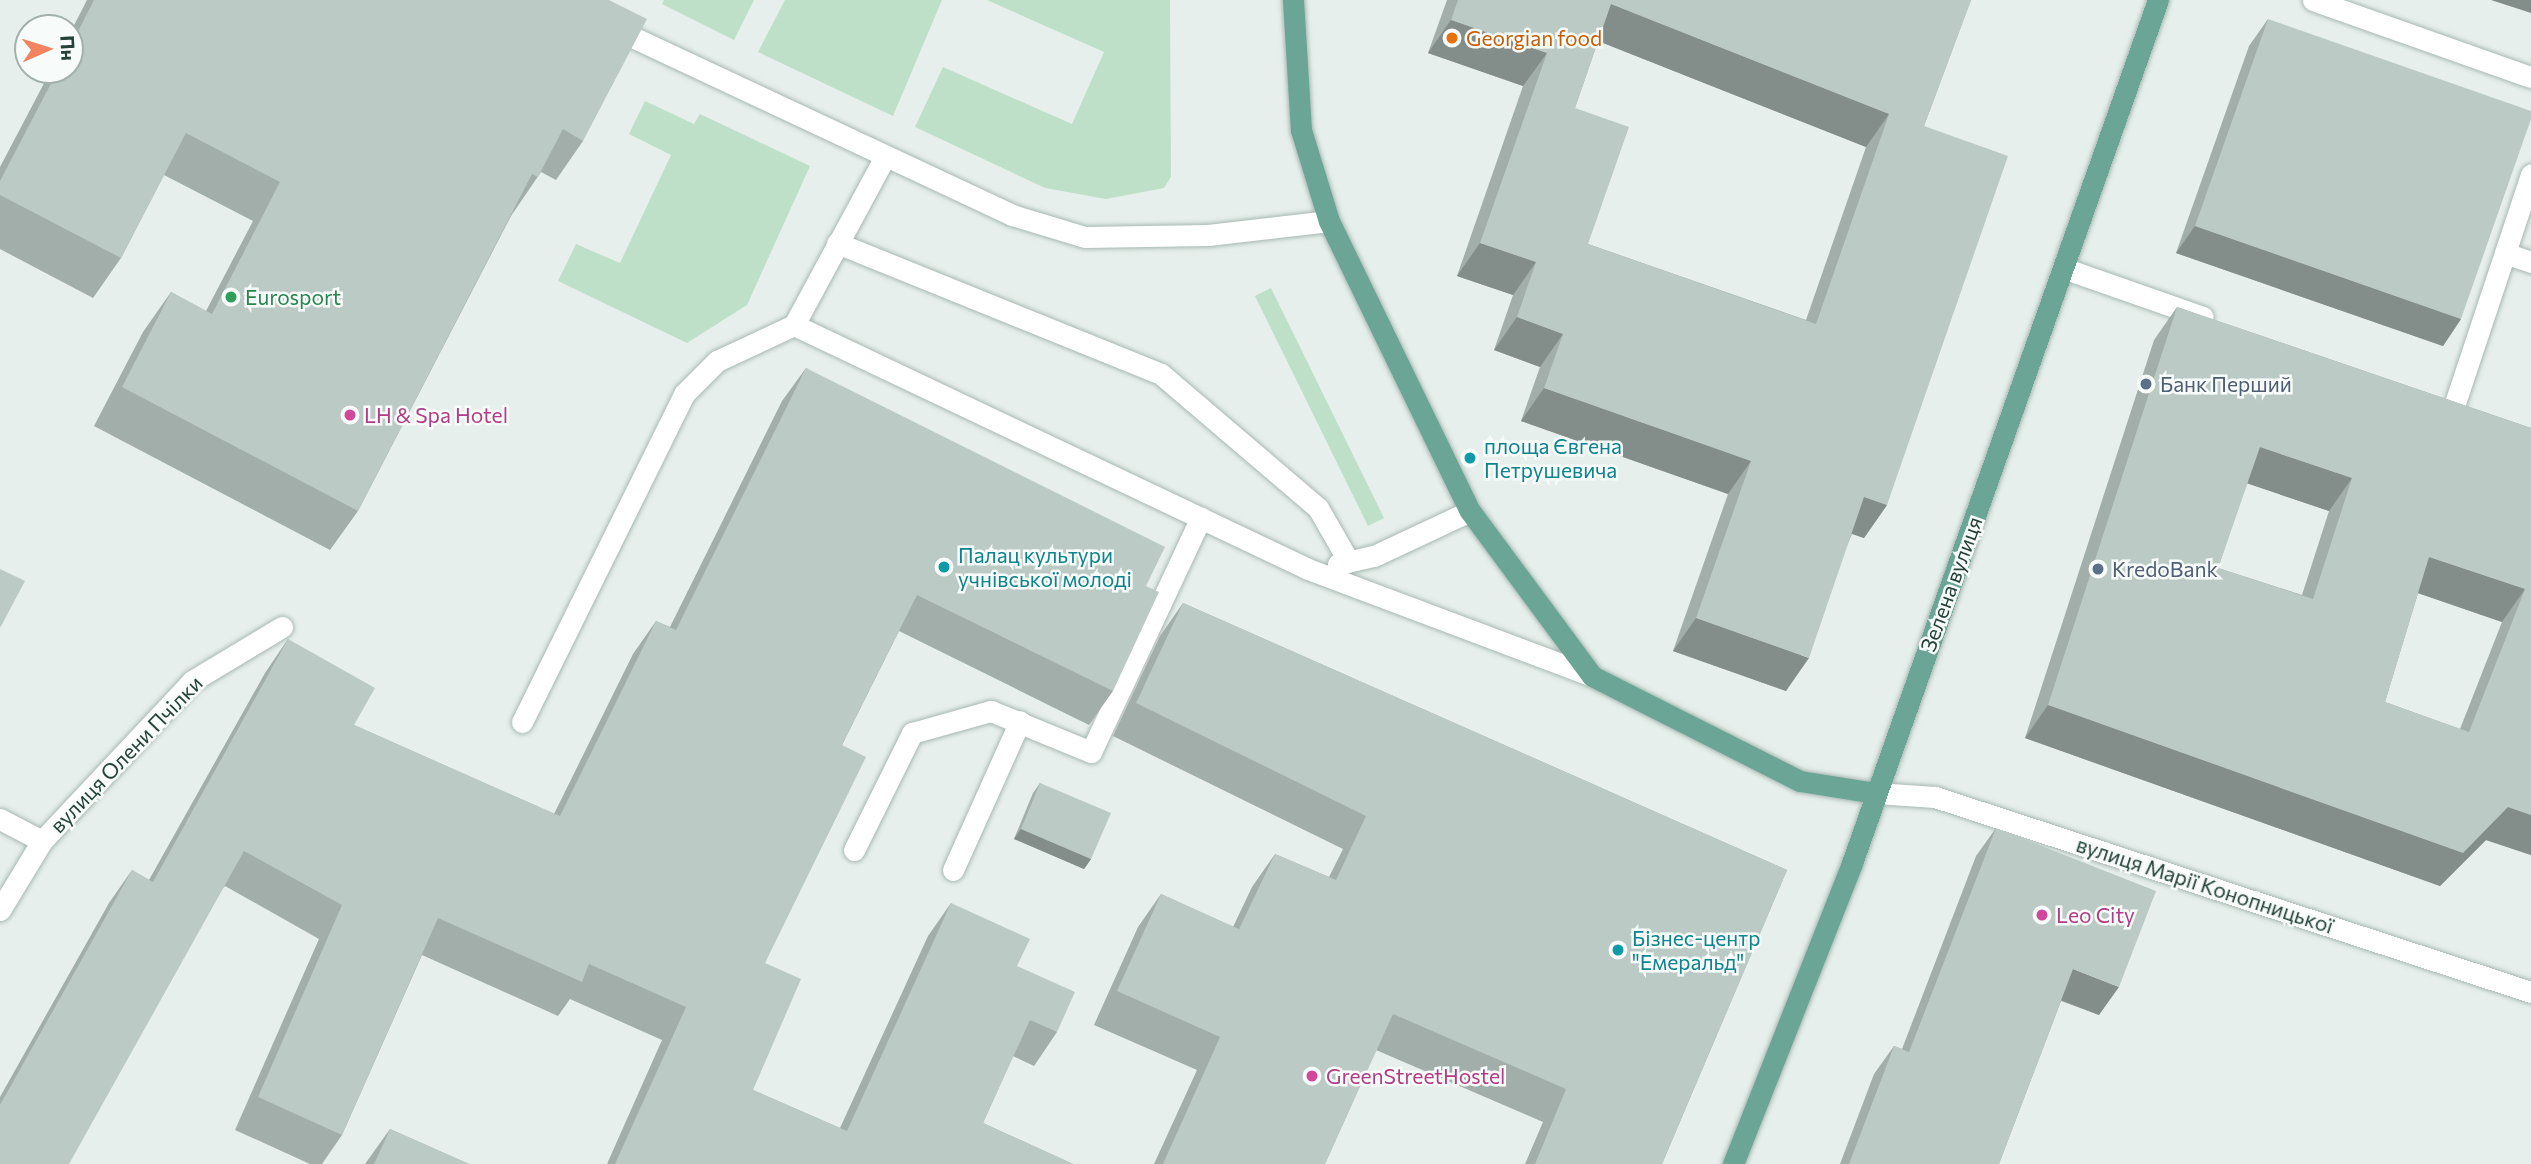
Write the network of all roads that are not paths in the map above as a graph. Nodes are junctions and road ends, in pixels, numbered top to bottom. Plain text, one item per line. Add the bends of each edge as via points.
1 (1293, 0) edge
2 (2158, 0) edge
3 (2314, 0) edge
4 (592, 17) edge
5 (2531, 77) edge
6 (885, 157) junction
7 (2531, 174) edge
8 (1329, 220) junction
9 (837, 243) junction
10 (2505, 253) junction
11 (2531, 262) edge
12 (2063, 268) junction
13 (2223, 324) edge
14 (794, 325) junction
15 (2429, 394) edge
16 (2455, 403) junction
17 (2480, 411) edge
18 (1469, 511) junction
19 (1201, 517) junction
20 (1349, 562) junction
21 (1308, 569) junction
22 (282, 627) dead end
23 (1592, 676) junction
24 (1020, 721) junction
25 (522, 722) dead end
26 (1876, 793) junction
27 (0, 819) edge
28 (42, 841) junction
29 (854, 850) dead end
30 (953, 870) dead end
31 (0, 910) edge
32 (2531, 992) edge
33 (1733, 1164) edge

1 - 8 main road via 1301,131
2 - 12 main road, Зелена вулиця
3 - 5 street
4 - 6 street
6 - 8 street via 1012,215 1085,237 1209,235
6 - 9 street
7 - 10 street
8 - 18 main road
9 - 14 street
9 - 20 street via 1161,374 1318,508
10 - 11 street
10 - 16 street
12 - 13 street
12 - 26 main road, Зелена вулиця
14 - 19 street
14 - 25 street via 717,361 684,394
15 - 16 street
16 - 17 street
18 - 20 street
18 - 23 main road
19 - 21 street
19 - 24 street via 1091,752
20 - 21 street
21 - 23 street
22 - 28 street, вулиця Олени Пчілки via 192,681
23 - 26 main road via 1800,781
24 - 29 street via 991,711 912,733
24 - 30 street
26 - 32 street, вулиця Марії Конопницької via 1935,797
26 - 33 main road, Зелена вулиця
27 - 28 street
28 - 31 street, вулиця Олени Пчілки

